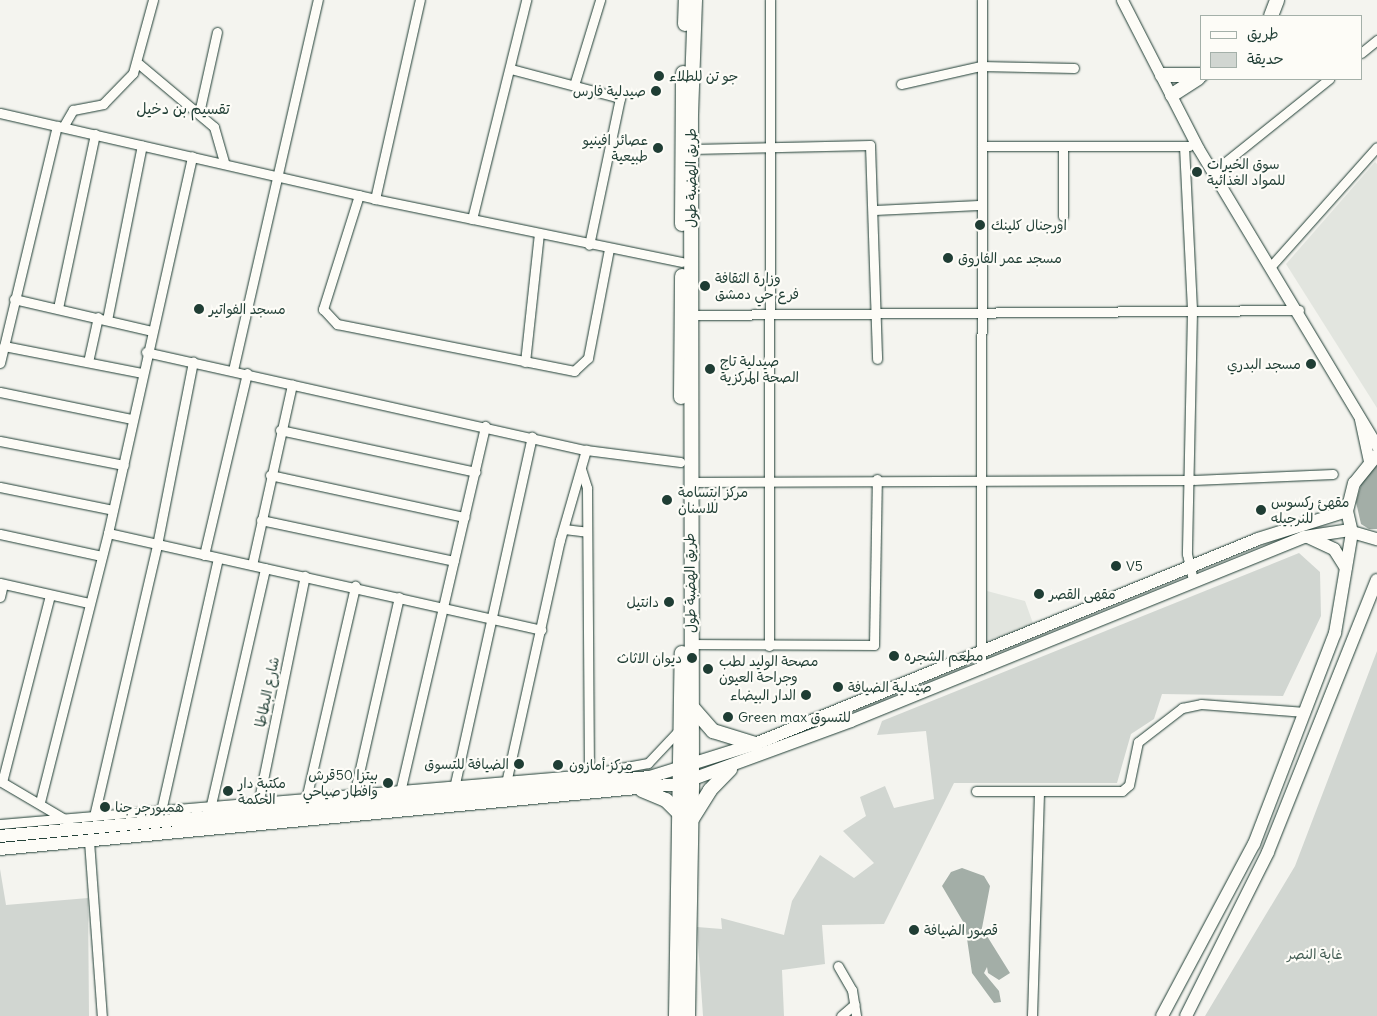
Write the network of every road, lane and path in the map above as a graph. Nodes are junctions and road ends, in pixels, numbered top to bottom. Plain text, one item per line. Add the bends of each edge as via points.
1 (153, 0) edge
2 (318, 0) edge
3 (420, 0) edge
4 (526, 0) edge
5 (600, 0) edge
6 (686, 0) edge
7 (695, 0) edge
8 (770, 0) edge
9 (982, 0) edge
10 (1122, 0) edge
11 (1277, 0) edge
12 (1270, 15) edge
13 (217, 32) dead end
14 (1377, 40) edge
15 (1362, 53) edge
16 (139, 64) junction
17 (981, 66) junction
18 (1074, 68) dead end
19 (511, 69) junction
20 (1162, 74) junction
21 (1200, 76) edge
22 (1200, 77) edge
23 (1328, 80) edge
24 (575, 82) junction
25 (901, 84) dead end
26 (1172, 95) junction
27 (0, 113) edge
28 (199, 113) junction
29 (60, 126) junction
30 (95, 134) junction
31 (142, 145) junction
32 (982, 146) junction
33 (1184, 146) junction
34 (769, 147) junction
35 (1063, 147) junction
36 (1377, 147) edge
37 (1198, 148) junction
38 (692, 149) junction
39 (192, 156) junction
40 (224, 163) junction
41 (1213, 172) junction
42 (281, 176) junction
43 (360, 195) junction
44 (375, 199) junction
45 (979, 205) junction
46 (874, 210) junction
47 (1063, 216) dead end
48 (472, 219) junction
49 (539, 234) junction
50 (589, 245) junction
51 (609, 249) junction
52 (682, 262) junction
53 (1271, 266) junction
54 (14, 299) junction
55 (58, 308) junction
56 (1299, 310) junction
57 (1192, 311) junction
58 (876, 312) junction
59 (979, 313) junction
60 (769, 314) junction
61 (691, 315) junction
62 (98, 318) junction
63 (107, 320) junction
64 (151, 330) junction
65 (4, 346) junction
66 (146, 352) junction
67 (878, 359) dead end
68 (88, 362) junction
69 (193, 362) junction
70 (525, 362) junction
71 (0, 363) edge
72 (233, 370) junction
73 (141, 373) junction
74 (246, 373) junction
75 (292, 384) junction
76 (0, 392) edge
77 (1358, 410) junction
78 (132, 419) junction
79 (485, 426) junction
80 (280, 430) junction
81 (532, 438) junction
82 (0, 441) edge
83 (1377, 446) edge
84 (586, 450) junction
85 (1373, 458) edge
86 (680, 462) junction
87 (124, 465) junction
88 (581, 469) junction
89 (476, 472) junction
90 (1333, 474) dead end
91 (270, 475) junction
92 (877, 479) junction
93 (980, 480) junction
94 (1191, 480) junction
95 (770, 481) junction
96 (689, 482) junction
97 (0, 487) edge
98 (113, 510) junction
99 (1347, 511) junction
100 (466, 518) junction
101 (260, 520) junction
102 (564, 529) junction
103 (1351, 531) junction
104 (587, 532) junction
105 (108, 533) junction
106 (0, 534) edge
107 (1304, 537) junction
108 (1377, 539) edge
109 (157, 545) junction
110 (204, 555) junction
111 (102, 556) junction
112 (218, 558) junction
113 (454, 561) junction
114 (252, 565) junction
115 (265, 568) junction
116 (1346, 568) junction
117 (1190, 573) junction
118 (306, 576) junction
119 (1377, 580) edge
120 (2, 584) edge
121 (355, 586) junction
122 (50, 595) junction
123 (0, 597) edge
124 (399, 597) junction
125 (89, 603) junction
126 (444, 607) junction
127 (491, 619) junction
128 (541, 630) junction
129 (691, 644) junction
130 (770, 646) junction
131 (980, 654) junction
132 (981, 669) junction
133 (1313, 690) junction
134 (1330, 697) junction
135 (692, 706) junction
136 (846, 708) junction
137 (1305, 712) junction
138 (851, 721) junction
139 (680, 729) junction
140 (755, 744) junction
141 (692, 765) junction
142 (678, 769) junction
143 (730, 769) junction
144 (589, 779) junction
145 (1, 781) edge
146 (685, 782) junction
147 (506, 783) junction
148 (454, 788) junction
149 (642, 790) junction
150 (976, 791) dead end
151 (400, 792) junction
152 (1039, 792) junction
153 (354, 795) junction
154 (306, 799) junction
155 (40, 802) junction
156 (210, 809) junction
157 (257, 809) junction
158 (161, 811) junction
159 (678, 812) junction
160 (94, 816) junction
161 (692, 820) junction
162 (0, 824) edge
163 (68, 825) junction
164 (0, 836) edge
165 (89, 842) junction
166 (1254, 844) junction
167 (0, 849) edge
168 (1268, 852) junction
169 (838, 966) dead end
170 (1186, 976) junction
171 (1204, 986) junction
172 (855, 1004) junction
173 (102, 1016) edge
174 (676, 1016) edge
175 (688, 1016) edge
176 (841, 1016) edge
177 (856, 1016) edge
178 (1032, 1016) edge
179 (1162, 1016) edge
180 (1186, 1016) edge

1 - 16 street
2 - 42 street
3 - 44 street
4 - 19 street
5 - 24 street
6 - 52 highway, طريق الهضبة طول
7 - 38 highway, طريق الهضبة طول
8 - 34 street
9 - 17 street
10 - 20 main road
11 - 12 highway
13 - 28 street
14 - 15 street
16 - 28 street
16 - 29 street via 103,104 72,110
17 - 18 street
17 - 25 street
17 - 32 street
19 - 24 street
19 - 48 street
20 - 21 highway
20 - 26 main road
22 - 26 highway
23 - 41 street
24 - 50 street via 613,92 621,102
26 - 37 main road
27 - 29 street
28 - 40 street via 218,134
29 - 30 street
29 - 54 street
30 - 31 street
30 - 55 street
31 - 39 street
31 - 63 street
32 - 35 street
32 - 45 street
33 - 35 street
33 - 37 street
33 - 57 street
34 - 38 street
34 - 46 street via 870,145
34 - 60 street
35 - 47 street
36 - 53 street
37 - 41 main road
38 - 61 highway, طريق الهضبة طول
39 - 40 street
39 - 64 street
40 - 42 street
41 - 53 main road
42 - 43 street
42 - 72 street
43 - 44 street
43 - 70 street via 324,316 336,324
44 - 48 street
45 - 46 street
45 - 59 street
46 - 58 street
48 - 49 street
49 - 50 street
49 - 70 street
50 - 51 street
51 - 52 street
51 - 70 street via 582,367 574,371
52 - 86 highway, طريق الهضبة طول
53 - 56 main road
54 - 55 street
54 - 65 street
55 - 62 street
56 - 57 street
56 - 77 main road
57 - 59 street
57 - 94 street
58 - 59 street
58 - 60 street
58 - 67 street
59 - 93 street
60 - 61 street
60 - 95 street
61 - 96 highway, طريق الهضبة طول
62 - 63 street
62 - 68 street
63 - 64 street
64 - 66 street
65 - 68 street
65 - 71 street
66 - 69 street
66 - 73 street
68 - 73 street
69 - 72 street
69 - 109 street
72 - 74 street
73 - 78 street
74 - 75 street
74 - 110 street
75 - 79 street
75 - 80 street
76 - 78 street
77 - 83 main road
77 - 85 main road
78 - 87 street
79 - 81 street
79 - 89 street
80 - 89 street
80 - 91 street
81 - 84 street
81 - 127 street
82 - 87 street
84 - 86 street
84 - 88 street
85 - 99 main road via 1354,483
86 - 139 highway, طريق الهضبة طول
87 - 98 street
88 - 102 street
88 - 104 street via 587,488
89 - 100 street
90 - 94 street
91 - 100 street
91 - 101 street
92 - 93 street
92 - 95 street
92 - 130 street via 874,645
93 - 94 street
93 - 131 street
94 - 117 street
95 - 96 street
95 - 130 street
96 - 129 highway, طريق الهضبة طول
97 - 98 street
98 - 105 street
99 - 103 main road
99 - 117 main road
100 - 113 street
101 - 113 street
101 - 114 street
102 - 104 street
102 - 128 street
103 - 107 main road
103 - 108 main road
103 - 116 main road
104 - 144 street
105 - 109 street
105 - 111 street
106 - 111 street
107 - 116 main road via 1325,542
107 - 117 main road
109 - 110 street
109 - 160 street
110 - 112 street
111 - 125 street
112 - 114 street
112 - 158 street
113 - 126 street
114 - 115 street
115 - 118 street
115 - 156 street
116 - 133 main road via 1335,633
117 - 131 main road
117 - 132 main road
118 - 121 street
118 - 157 street, شارع البطاطا
119 - 134 main road
120 - 122 street
120 - 123 street
121 - 124 street
121 - 154 street
122 - 125 street
122 - 145 street
124 - 126 street
124 - 153 street
125 - 155 street
126 - 127 street
126 - 151 street
127 - 128 street
127 - 148 street
128 - 147 street
129 - 130 street
129 - 135 highway, طريق الهضبة طول
131 - 132 street
131 - 136 main road
132 - 138 main road
133 - 134 main road
133 - 137 main road
134 - 168 main road
135 - 140 highway via 713,731
135 - 141 highway, طريق الهضبة طول
136 - 138 main road
136 - 140 main road
137 - 152 street via 1201,704 1182,708 1138,742 1128,788
137 - 166 main road
138 - 143 main road
139 - 142 highway, طريق الهضبة طول
139 - 144 street via 648,763
140 - 141 main road
141 - 142 main road
141 - 146 highway, طريق الهضبة طول
142 - 144 main road
142 - 146 highway, طريق الهضبة طول
143 - 146 main road
143 - 161 highway via 710,790
144 - 147 street
144 - 157 main road
145 - 155 street
146 - 149 main road
146 - 159 highway, طريق الهضبة طول
146 - 161 highway, طريق الهضبة طول
147 - 148 street
148 - 151 street
149 - 159 highway
149 - 165 main road
150 - 152 street
151 - 153 street
152 - 178 street
153 - 154 street
154 - 157 street
155 - 163 street
156 - 157 street
156 - 158 street
157 - 163 main road
158 - 160 street
159 - 174 highway, طريق الهضبة طول
160 - 163 street
161 - 175 highway, طريق الهضبة طول
162 - 163 street
163 - 164 main road
165 - 167 main road
165 - 173 street
166 - 168 main road
166 - 170 main road
168 - 171 main road
169 - 172 street
170 - 171 main road
170 - 179 main road
171 - 180 main road
172 - 176 street
172 - 177 street

